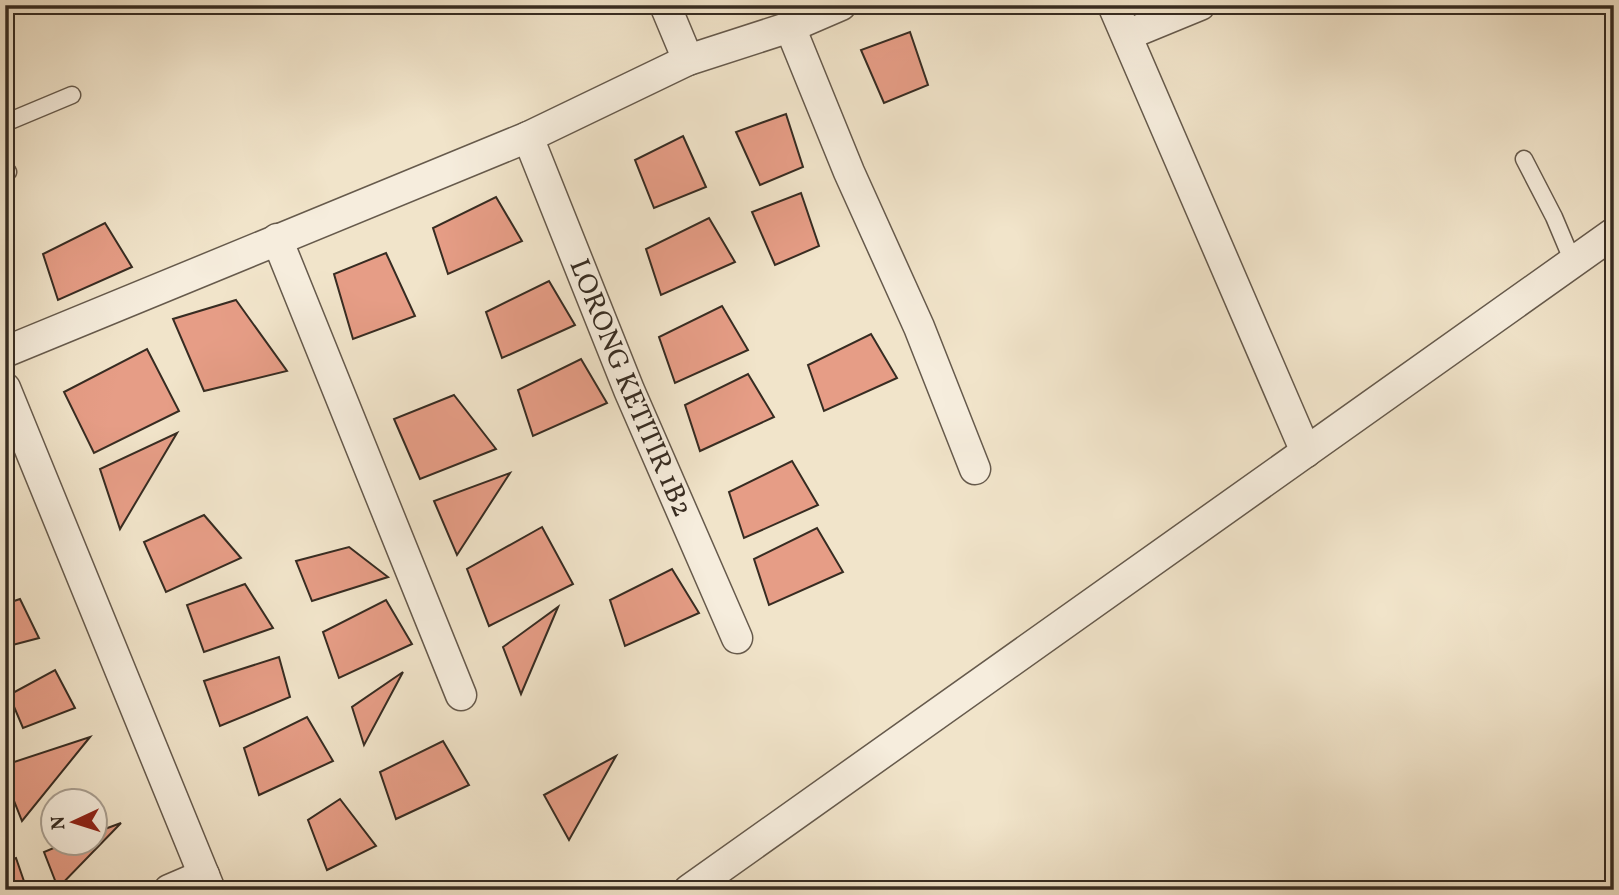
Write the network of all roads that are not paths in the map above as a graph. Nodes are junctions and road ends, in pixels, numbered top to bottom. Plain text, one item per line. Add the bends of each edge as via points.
1 (665, 5) edge
2 (841, 5) edge
3 (1113, 5) edge
4 (1200, 5) edge
5 (790, 27) junction
6 (1127, 35) junction
7 (688, 60) junction
8 (72, 95) dead end
9 (5, 123) edge
10 (528, 137) junction
11 (1524, 159) dead end
12 (1614, 233) edge
13 (276, 239) junction
14 (1573, 262) junction
15 (5, 352) edge
16 (5, 388) edge
17 (1306, 452) junction
18 (975, 469) dead end
19 (737, 638) dead end
20 (461, 695) dead end
21 (207, 882) edge
22 (169, 890) edge
23 (689, 890) edge

1 - 7 street
2 - 5 street
3 - 6 street
4 - 6 street
5 - 7 street
5 - 18 street
6 - 17 street
7 - 10 street
8 - 9 lane
10 - 13 street
10 - 19 street, LORONG KETITIR 1B2 via 629,390
11 - 14 lane
12 - 14 street
13 - 15 street
13 - 20 street
14 - 17 street
16 - 21 street
17 - 23 street
21 - 22 street

